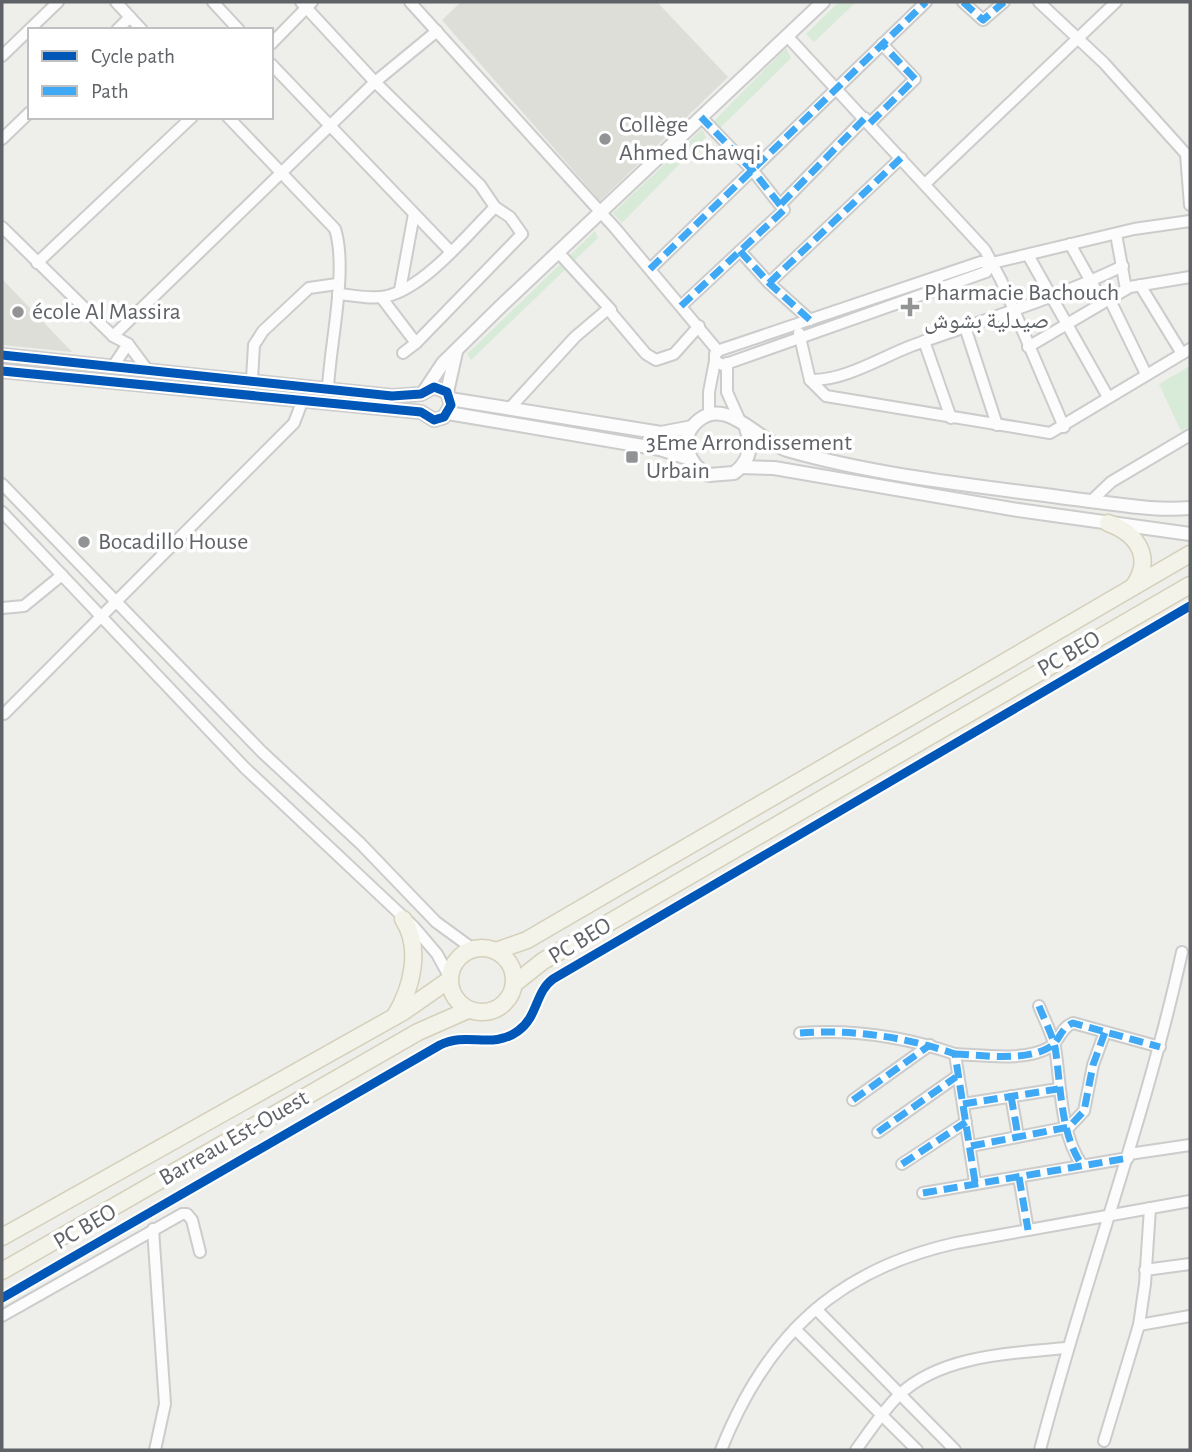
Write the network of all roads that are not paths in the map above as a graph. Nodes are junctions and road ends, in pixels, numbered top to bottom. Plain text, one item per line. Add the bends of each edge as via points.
1 (58, 2) edge
2 (213, 2) edge
3 (410, 2) edge
4 (926, 2) edge
5 (963, 2) edge
6 (1004, 2) edge
7 (1040, 2) edge
8 (1116, 2) edge
9 (819, 3) edge
10 (306, 4) edge
11 (125, 7) edge
12 (30, 28) edge
13 (118, 28) edge
14 (141, 28) edge
15 (237, 28) edge
16 (28, 30) edge
17 (437, 31) junction
18 (787, 36) junction
19 (1077, 38) junction
20 (273, 42) edge
21 (882, 44) junction
22 (3, 53) edge
23 (273, 66) edge
24 (375, 82) junction
25 (836, 87) junction
26 (28, 115) edge
27 (701, 117) junction
28 (190, 119) edge
29 (230, 119) edge
30 (867, 121) junction
31 (329, 128) junction
32 (2, 139) edge
33 (901, 158) junction
34 (1188, 160) edge
35 (754, 172) junction
36 (282, 173) junction
37 (926, 183) junction
38 (781, 204) junction
39 (1190, 205) edge
40 (495, 207) junction
41 (600, 213) junction
42 (414, 214) junction
43 (1190, 220) edge
44 (2, 227) edge
45 (1116, 234) junction
46 (1070, 244) junction
47 (740, 251) junction
48 (451, 252) junction
49 (558, 252) junction
50 (1028, 255) junction
51 (37, 263) junction
52 (992, 263) junction
53 (1123, 266) junction
54 (650, 269) junction
55 (1190, 277) edge
56 (1090, 280) junction
57 (769, 284) junction
58 (1140, 285) junction
59 (337, 289) junction
60 (1126, 289) junction
61 (400, 290) junction
62 (381, 297) junction
63 (1051, 299) junction
64 (1106, 300) junction
65 (681, 306) junction
66 (608, 309) junction
67 (1012, 311) junction
68 (810, 320) junction
69 (1065, 323) junction
70 (699, 326) junction
71 (796, 326) junction
72 (965, 327) junction
73 (113, 336) junction
74 (801, 338) junction
75 (924, 341) junction
76 (416, 343) junction
77 (128, 344) junction
78 (1028, 347) junction
79 (1186, 351) edge
80 (456, 352) junction
81 (403, 353) dead end
82 (2, 355) edge
83 (723, 357) junction
84 (112, 368) junction
85 (2, 371) edge
86 (149, 372) junction
87 (1146, 374) junction
88 (252, 379) junction
89 (810, 380) junction
90 (328, 388) junction
91 (423, 392) junction
92 (449, 396) junction
93 (1108, 397) junction
94 (302, 401) junction
95 (509, 409) junction
96 (421, 412) junction
97 (448, 414) junction
98 (709, 414) junction
99 (951, 418) junction
100 (743, 425) junction
101 (997, 425) junction
102 (692, 427) junction
103 (1064, 427) junction
104 (1190, 435) edge
105 (690, 459) junction
106 (741, 467) junction
107 (2, 484) edge
108 (1091, 501) junction
109 (1190, 508) edge
110 (2, 512) edge
111 (1108, 523) junction
112 (1190, 534) edge
113 (1190, 554) edge
114 (62, 575) junction
115 (1190, 585) edge
116 (1132, 589) junction
117 (116, 601) junction
118 (2, 608) edge
119 (102, 615) junction
120 (4, 714) dead end
121 (403, 919) junction
122 (473, 949) junction
123 (496, 951) junction
124 (1182, 952) dead end
125 (449, 978) junction
126 (514, 984) junction
127 (1039, 1006) dead end
128 (468, 1010) junction
129 (395, 1017) junction
130 (1105, 1032) junction
131 (800, 1033) dead end
132 (930, 1045) junction
133 (1054, 1045) junction
134 (1160, 1047) junction
135 (955, 1054) junction
136 (956, 1077) junction
137 (1058, 1089) junction
138 (1011, 1096) junction
139 (853, 1100) dead end
140 (963, 1104) junction
141 (967, 1122) junction
142 (1069, 1127) junction
143 (878, 1132) dead end
144 (1018, 1136) junction
145 (1190, 1145) edge
146 (971, 1146) junction
147 (1128, 1156) junction
148 (902, 1164) dead end
149 (1083, 1165) junction
150 (1019, 1177) junction
151 (975, 1182) junction
152 (923, 1193) dead end
153 (1190, 1201) edge
154 (1150, 1208) junction
155 (1111, 1213) junction
156 (153, 1229) junction
157 (1028, 1230) junction
158 (2, 1237) edge
159 (200, 1252) dead end
160 (1190, 1264) edge
161 (1146, 1270) junction
162 (2, 1271) edge
163 (816, 1309) junction
164 (2, 1316) edge
165 (1190, 1316) edge
166 (1139, 1325) junction
167 (795, 1329) junction
168 (1066, 1348) junction
169 (901, 1394) junction
170 (881, 1415) junction
171 (1104, 1441) dead end
172 (155, 1450) edge
173 (721, 1450) edge
174 (856, 1450) edge
175 (917, 1450) edge
176 (955, 1450) edge
177 (1040, 1450) edge

1 - 12 street
2 - 15 street
3 - 17 street
4 - 21 street
5 - 6 street via 984,20
7 - 19 street
8 - 19 street
9 - 18 street
10 - 20 street
10 - 24 street
11 - 13 street
11 - 14 street
16 - 22 street
17 - 24 street
17 - 41 street
18 - 25 street
18 - 27 street
19 - 34 street via 1180,145
19 - 37 street
21 - 25 street
21 - 30 street via 915,79
23 - 31 street
24 - 31 street
24 - 40 street via 480,185
25 - 30 street
25 - 35 street
26 - 32 street
27 - 35 street
27 - 41 street
28 - 51 street
29 - 36 street
30 - 33 street
30 - 38 street
31 - 36 street
31 - 42 street
33 - 37 street
33 - 57 street
34 - 39 street
35 - 38 street
35 - 54 street
36 - 59 street via 335,229 340,245
36 - 73 street
37 - 52 street
38 - 47 street via 784,212
40 - 48 street
40 - 76 street via 521,230 521,238
41 - 49 street
41 - 54 street
42 - 48 street
42 - 61 street
43 - 45 street
44 - 51 street
45 - 46 street
45 - 53 street
46 - 50 street
46 - 56 street
47 - 57 street
47 - 65 street
48 - 61 street
49 - 66 street
49 - 80 street
50 - 52 street
50 - 63 street
51 - 73 street
52 - 67 street
52 - 68 street via 981,262
52 - 74 street via 986,272
53 - 56 street
53 - 60 street
54 - 65 street
55 - 58 street
56 - 63 street
56 - 64 street
57 - 68 street
58 - 60 street
58 - 79 street
59 - 62 street
59 - 88 street via 309,288 263,331 254,345
59 - 90 street
60 - 64 street
61 - 62 street
62 - 76 street
63 - 67 street
63 - 69 street
64 - 69 street
64 - 87 street
65 - 70 street
66 - 70 street via 656,360 670,357
66 - 95 street via 575,337
67 - 72 street
67 - 78 street
68 - 71 street
69 - 78 street
69 - 93 street
70 - 83 street
71 - 74 street
71 - 83 street
72 - 75 street
72 - 101 street
73 - 77 street
74 - 83 street
74 - 89 street
75 - 89 street via 853,370
75 - 99 street
76 - 81 street
77 - 84 street
77 - 86 street
78 - 103 street
79 - 87 street
80 - 91 street
80 - 92 street
82 - 84 street
83 - 98 street via 709,392
83 - 100 street via 727,392
84 - 86 street
85 - 94 street
86 - 88 street
87 - 93 street
88 - 90 street
89 - 99 street via 826,396
90 - 91 street via 392,396
91 - 92 street via 434,387
91 - 96 street via 418,403
92 - 95 street
92 - 97 street
93 - 103 street
94 - 96 street
94 - 117 street via 294,423
95 - 102 street via 661,432
96 - 97 street via 434,420
97 - 105 street via 660,449
98 - 100 street via 726,414
98 - 102 street
99 - 101 street
100 - 106 street via 750,449
100 - 108 street via 783,449 844,464
101 - 103 street via 1050,433
102 - 105 street via 687,443
104 - 108 street via 1111,482
105 - 106 street via 709,475 726,476
106 - 111 street via 774,468
107 - 117 street
108 - 109 street via 1110,506
110 - 114 street
111 - 112 street
111 - 116 main road via 1128,532 1143,552 1142,570
113 - 116 main road
114 - 118 street via 24,606
114 - 119 street
115 - 126 main road via 543,961
116 - 123 main road via 527,940
117 - 119 street
117 - 122 street via 436,922
119 - 120 street
119 - 121 street via 245,768
121 - 125 street via 429,943
121 - 129 main road via 413,961 410,985
122 - 123 main road
122 - 125 main road via 460,956
123 - 126 main road via 510,964
124 - 134 street
125 - 128 main road via 452,995
125 - 129 main road, Barreau Est-Ouest
126 - 128 main road via 506,1002 495,1010
127 - 133 street
128 - 162 main road, Barreau Est-Ouest via 418,1032
129 - 158 main road, Barreau Est-Ouest
130 - 133 street via 1073,1023 1063,1029
130 - 134 street
130 - 142 street via 1084,1111
131 - 132 street via 846,1031
132 - 135 street
132 - 139 street
133 - 135 street via 1010,1055
133 - 137 street
134 - 147 street
135 - 136 street
136 - 140 street
136 - 143 street
137 - 138 street
137 - 142 street
138 - 140 street
138 - 144 street
140 - 141 street
141 - 146 street
141 - 148 street
142 - 144 street
142 - 149 street via 1074,1153
144 - 146 street
145 - 147 street
146 - 151 street
147 - 149 street
147 - 155 street
149 - 150 street
150 - 151 street
150 - 157 street
151 - 152 street
153 - 154 street
154 - 155 street
154 - 161 street
155 - 157 street
155 - 168 street
156 - 159 street via 187,1214
156 - 164 street
156 - 172 street via 165,1404
157 - 163 street via 924,1250 850,1284
160 - 161 street
161 - 166 street
163 - 167 street
163 - 169 street
165 - 166 street
166 - 171 street
167 - 170 street
167 - 173 street via 754,1378
168 - 169 street via 999,1354 969,1362 929,1374
168 - 177 street
169 - 170 street
169 - 176 street
170 - 174 street
170 - 175 street

